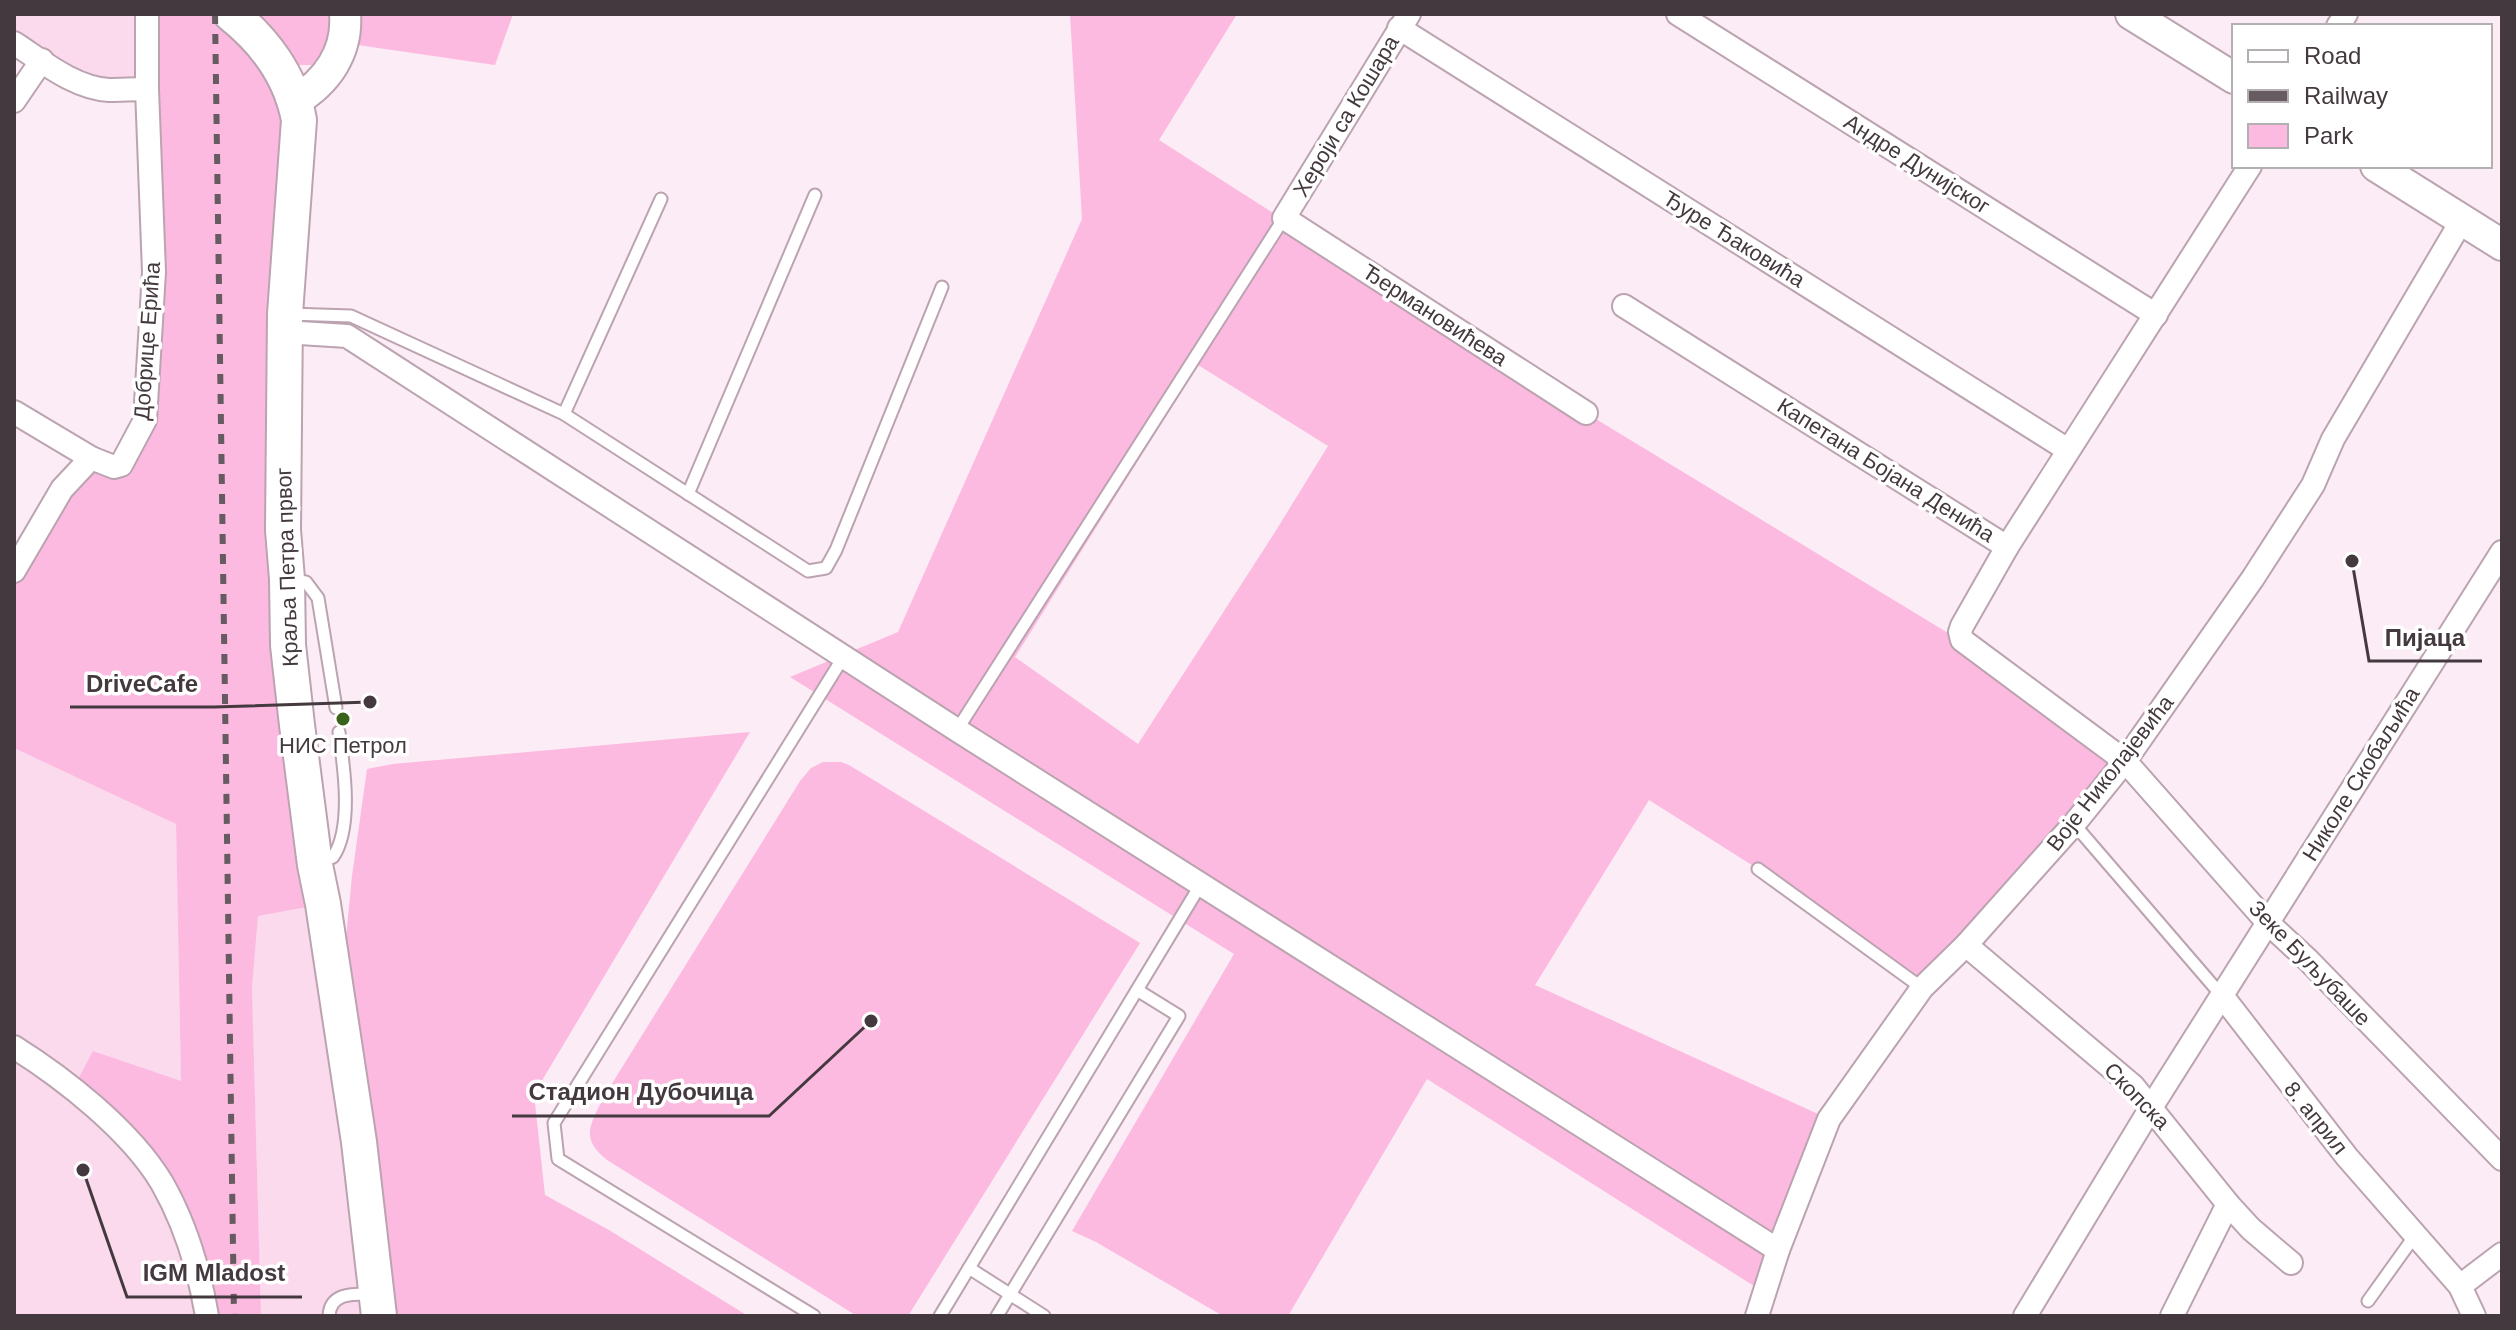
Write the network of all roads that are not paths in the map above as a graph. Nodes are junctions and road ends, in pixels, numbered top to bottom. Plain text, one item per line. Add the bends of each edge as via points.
1 (147, 14) edge
2 (231, 14) edge
3 (345, 14) edge
4 (1678, 14) edge
5 (2131, 14) edge
6 (1404, 21) edge
7 (14, 43) edge
8 (42, 60) junction
9 (2232, 77) edge
10 (147, 89) junction
11 (14, 101) edge
12 (295, 101) junction
13 (2249, 168) edge
14 (2379, 168) edge
15 (815, 195) dead end
16 (661, 199) dead end
17 (1284, 218) junction
18 (2462, 220) junction
19 (2502, 245) edge
20 (942, 287) dead end
21 (1624, 306) dead end
22 (2156, 315) junction
23 (284, 323) junction
24 (14, 412) edge
25 (1586, 413) dead end
26 (564, 414) junction
27 (2068, 450) junction
28 (91, 458) junction
29 (688, 494) junction
30 (2007, 547) junction
31 (2502, 552) edge
32 (14, 571) edge
33 (287, 579) junction
34 (844, 656) junction
35 (336, 708) dead end
36 (957, 730) junction
37 (339, 732) dead end
38 (2125, 761) junction
39 (2074, 824) junction
40 (315, 865) junction
41 (1758, 869) dead end
42 (1201, 884) junction
43 (2268, 923) junction
44 (1966, 945) junction
45 (1922, 988) junction
46 (1137, 990) junction
47 (2223, 997) junction
48 (14, 1047) edge
49 (2152, 1106) junction
50 (2502, 1159) edge
51 (2228, 1204) junction
52 (2416, 1234) junction
53 (1778, 1250) junction
54 (2502, 1254) edge
55 (2291, 1263) dead end
56 (969, 1268) junction
57 (2460, 1286) junction
58 (1010, 1295) junction
59 (2368, 1301) dead end
60 (378, 1305) edge
61 (810, 1315) edge
62 (207, 1316) edge
63 (329, 1316) edge
64 (940, 1316) edge
65 (997, 1316) edge
66 (1044, 1316) edge
67 (1757, 1316) edge
68 (2025, 1316) edge
69 (2172, 1316) edge
70 (2474, 1316) edge

1 - 10 street
2 - 12 main road, Краља Петра првог via 269,53
3 - 12 main road via 344,43 334,66 310,93
4 - 22 street, Андре Дунијског
5 - 9 main road
6 - 17 street, Хероји са Кошара
6 - 27 street, Ђуре Ђаковића
7 - 8 street
8 - 10 street via 85,85
8 - 11 street
10 - 28 street, Добрице Ерића via 154,272 145,420 121,465
12 - 23 main road, Краља Петра првог via 299,139
13 - 22 street
14 - 18 main road
15 - 29 lane
16 - 26 lane
17 - 25 street, Ђермановићева
17 - 36 lane
18 - 19 main road
18 - 38 street, Воје Николајевића via 2333,439 2313,485
20 - 29 lane via 826,568 808,571
21 - 30 street, Капетана Бојана Денића
22 - 27 street
23 - 26 lane via 351,316
23 - 33 main road, Краља Петра првог
23 - 34 street via 347,336
24 - 28 street
26 - 29 lane
27 - 30 street
28 - 32 street via 62,489
30 - 38 street, Капетана Бојана Денића via 1962,626 1962,640
31 - 43 street, Николе Скобаљића
33 - 35 lane via 306,582 318,598
33 - 40 main road, Краља Петра првог via 288,645
34 - 36 street
34 - 61 lane via 554,1123 558,1159
36 - 42 street
37 - 40 lane via 342,840 333,857
38 - 39 street, Воје Николајевића
38 - 43 street, Зеке Буљубаше
39 - 44 street, Воје Николајевића
39 - 47 lane
40 - 60 main road, Краља Петра првог via 359,1142
41 - 45 lane
42 - 46 lane
42 - 53 street
43 - 47 street, Николе Скобаљића
43 - 50 street, Зеке Буљубаше
44 - 45 street, Воје Николајевића
44 - 49 street, Скопска
45 - 53 street, Воје Николајевића via 1829,1119
46 - 56 lane
46 - 58 lane via 1179,1016
47 - 49 street, Николе Скобаљића
47 - 52 street, 8. април via 2347,1157
48 - 62 street via 102,1114 143,1157 190,1242
49 - 51 street, Скопска
49 - 68 street, Николе Скобаљића
51 - 55 street, Скопска
51 - 69 street
52 - 57 street, 8. април
52 - 59 lane
53 - 67 street, Воје Николајевића
54 - 57 street
56 - 58 lane
56 - 64 lane
57 - 70 street, 8. април
58 - 65 lane
58 - 66 lane
60 - 63 lane via 341,1296

